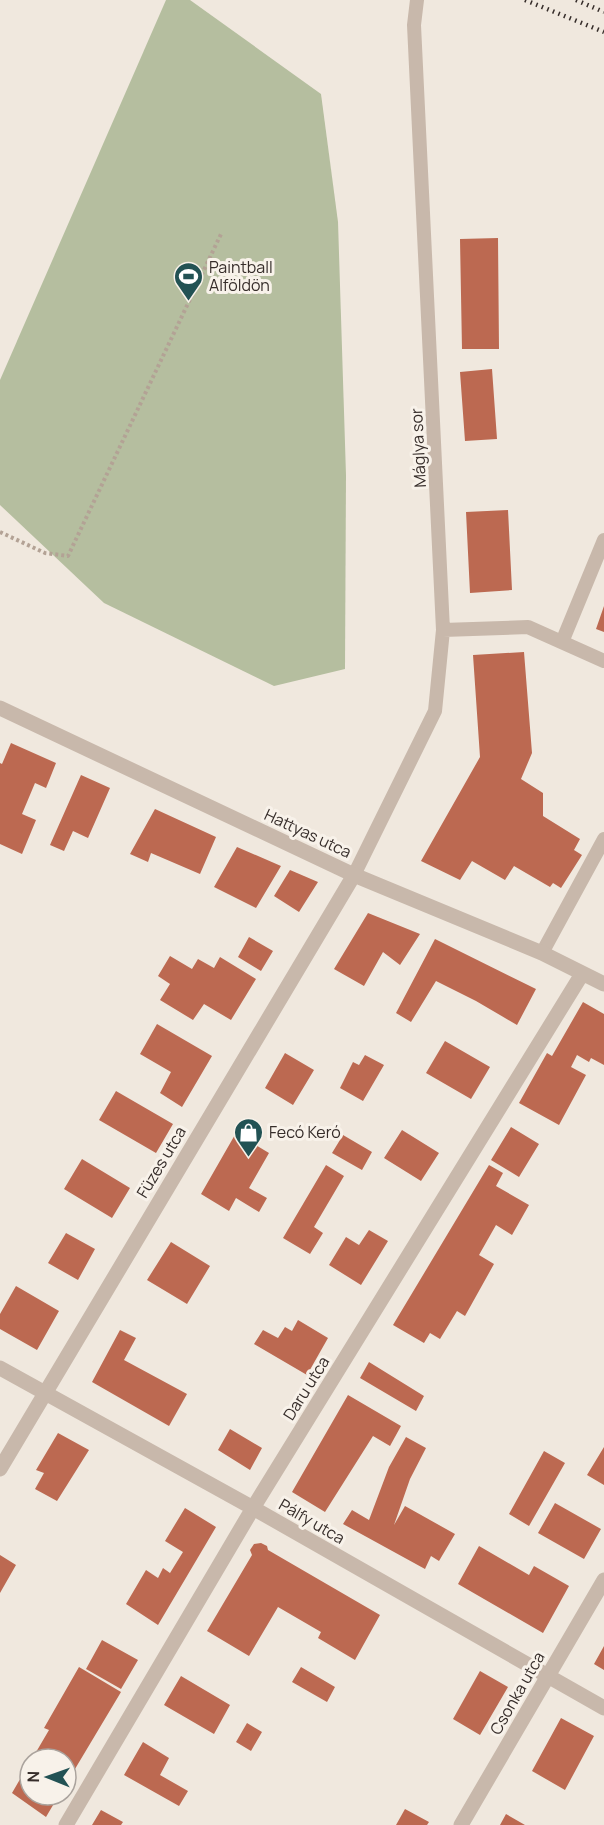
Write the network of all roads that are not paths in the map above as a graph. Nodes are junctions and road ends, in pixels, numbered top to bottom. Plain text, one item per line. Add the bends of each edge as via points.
1 (417, 0) edge
2 (604, 540) edge
3 (443, 630) junction
4 (562, 642) junction
5 (604, 661) edge
6 (0, 708) edge
7 (604, 839) edge
8 (354, 875) junction
9 (542, 953) junction
10 (582, 974) junction
11 (604, 984) edge
12 (0, 1368) edge
13 (45, 1393) junction
14 (0, 1469) edge
15 (253, 1508) junction
16 (604, 1580) edge
17 (547, 1676) junction
18 (604, 1708) edge
19 (66, 1825) edge
20 (461, 1825) edge

1 - 3 lane, Máglya sor via 414,25
2 - 4 lane
3 - 4 lane via 528,627
3 - 8 lane, Máglya sor via 435,711
4 - 5 lane
6 - 8 street, Hattyas utca
7 - 9 lane
8 - 9 street, Hattyas utca
8 - 13 street, Füzes utca
9 - 10 street, Hattyas utca
10 - 11 street, Hattyas utca
10 - 15 street, Daru utca
12 - 13 street, Pálfy utca
13 - 14 street, Füzes utca
13 - 15 street, Pálfy utca
15 - 17 street, Pálfy utca
15 - 19 street, Daru utca
16 - 17 street, Csonka utca
17 - 18 street, Pálfy utca
17 - 20 street, Csonka utca

